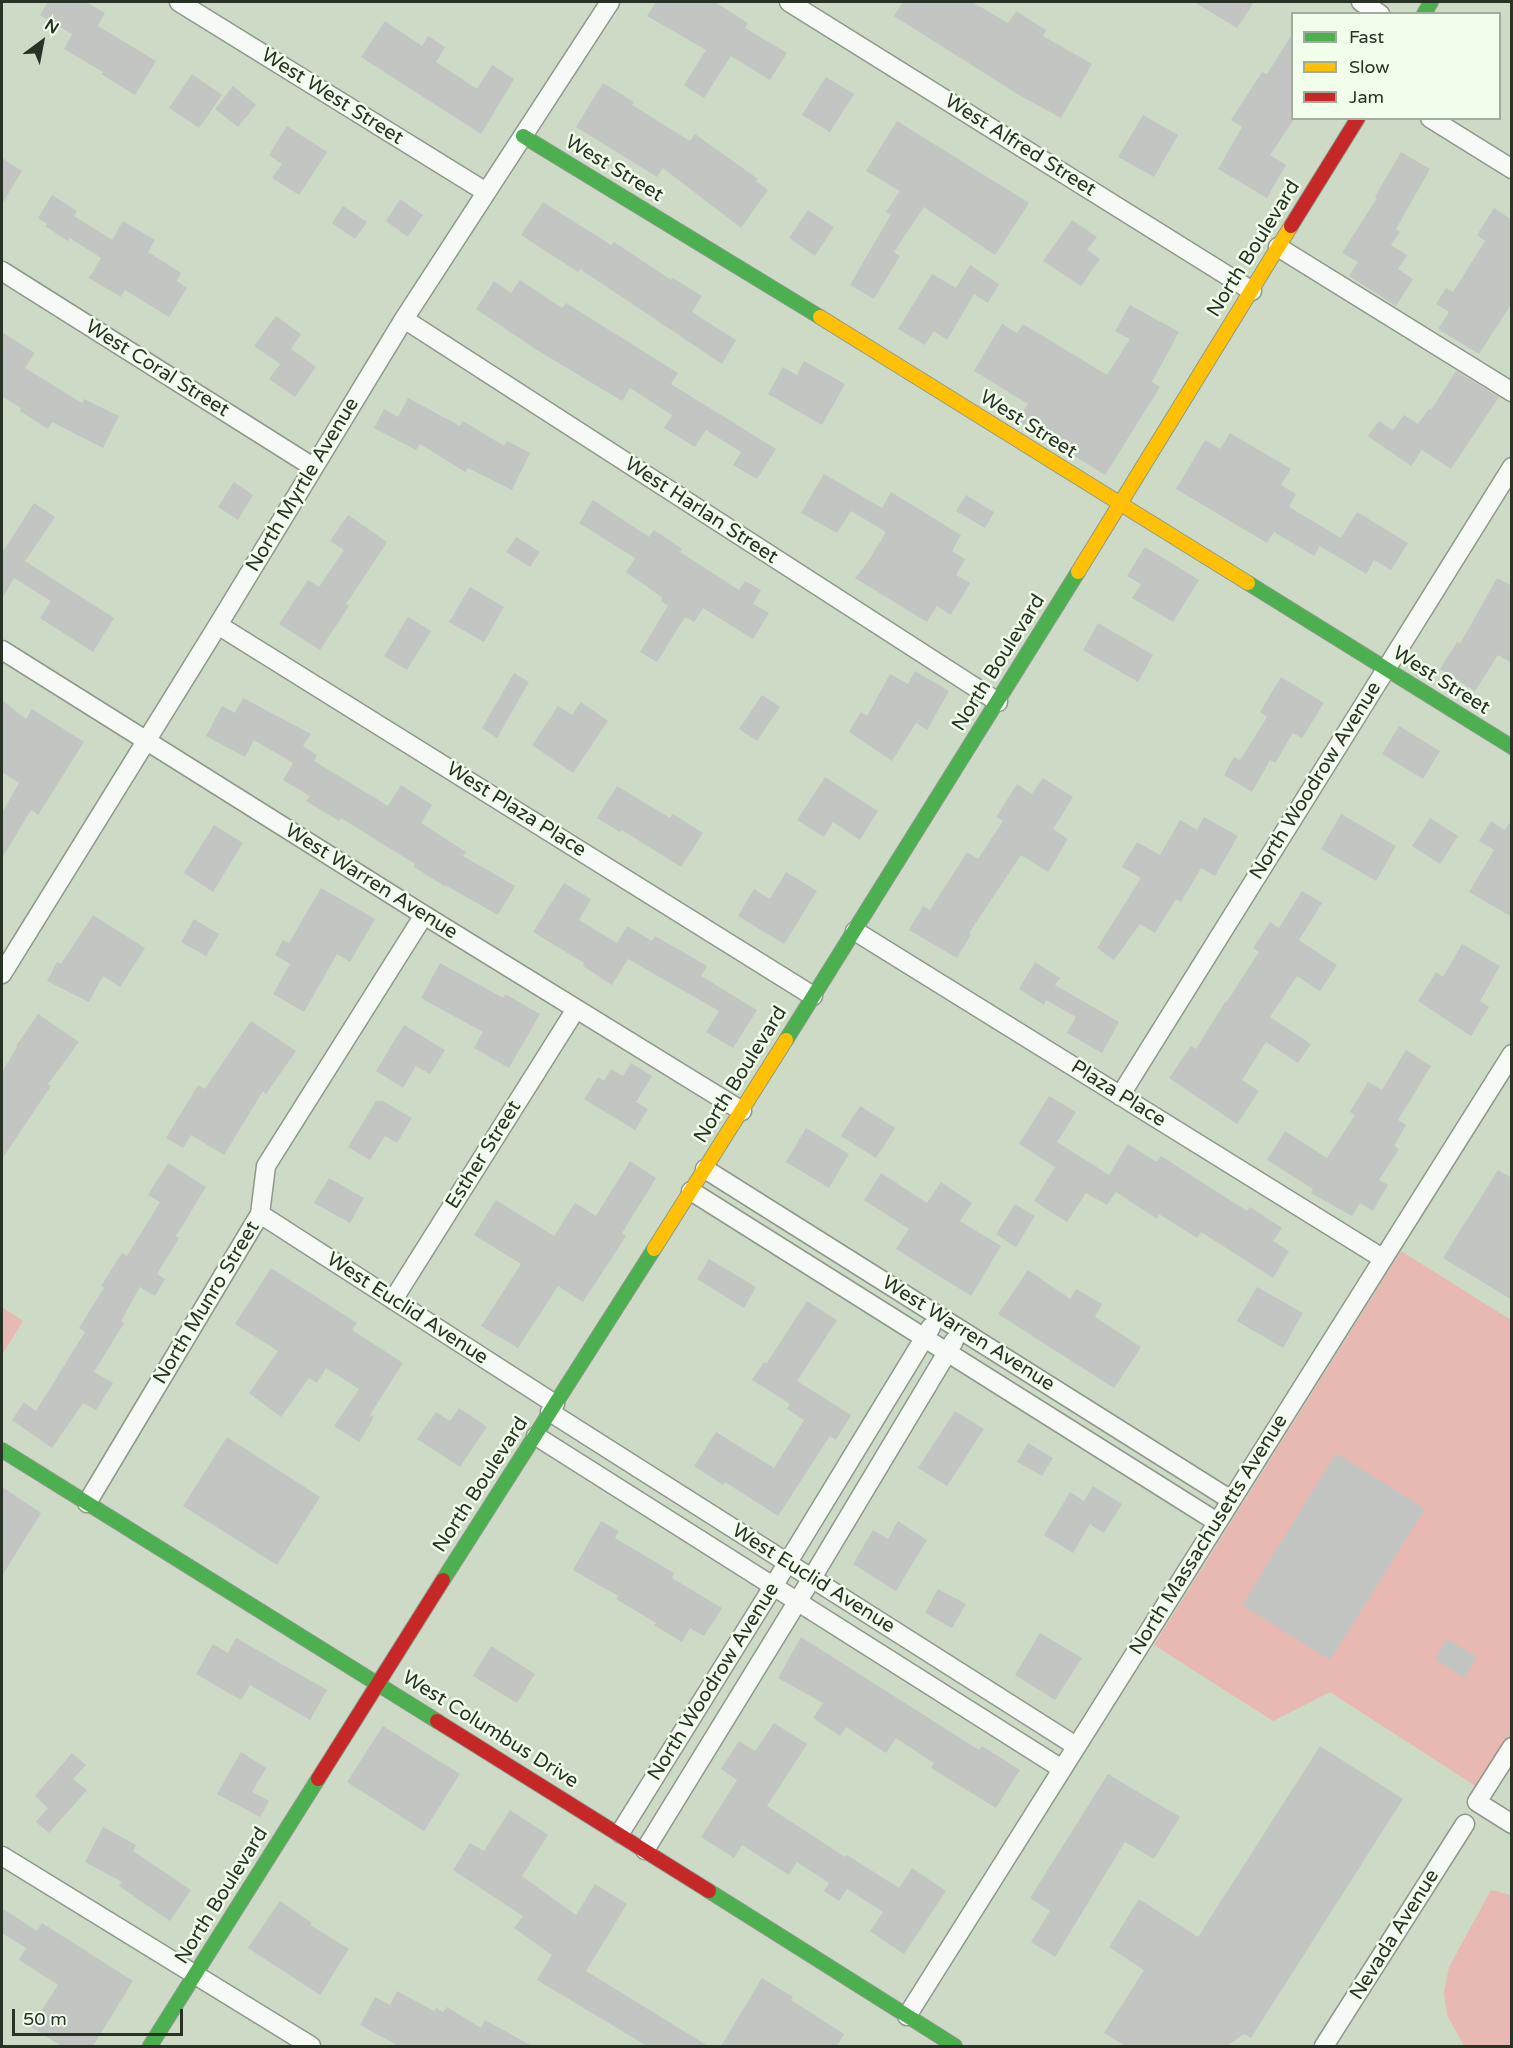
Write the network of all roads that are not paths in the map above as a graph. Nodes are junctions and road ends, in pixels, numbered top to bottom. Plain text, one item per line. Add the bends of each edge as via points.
1 (179, 2) edge
2 (610, 2) edge
3 (789, 2) edge
4 (1361, 2) edge
5 (1377, 12) edge
6 (1357, 120) edge
7 (1433, 120) edge
8 (523, 136) junction
9 (1512, 169) edge
10 (486, 192) junction
11 (1278, 248) junction
12 (2, 271) edge
13 (1252, 291) junction
14 (404, 320) junction
15 (1508, 384) edge
16 (313, 467) junction
17 (1512, 467) edge
18 (1119, 504) junction
19 (218, 625) junction
20 (2, 650) edge
21 (1385, 669) junction
22 (998, 702) junction
23 (146, 741) junction
24 (1512, 747) edge
25 (424, 915) junction
26 (855, 931) junction
27 (2, 974) edge
28 (813, 996) junction
29 (576, 1010) junction
30 (1512, 1054) edge
31 (1120, 1096) junction
32 (742, 1111) junction
33 (705, 1169) junction
34 (692, 1191) junction
35 (260, 1214) junction
36 (1382, 1258) junction
37 (393, 1300) junction
38 (938, 1315) junction
39 (961, 1330) junction
40 (925, 1337) junction
41 (947, 1351) junction
42 (552, 1408) junction
43 (536, 1436) junction
44 (2, 1450) edge
45 (1231, 1500) junction
46 (87, 1503) junction
47 (1217, 1522) junction
48 (788, 1562) junction
49 (812, 1578) junction
50 (774, 1586) junction
51 (798, 1601) junction
52 (379, 1683) junction
53 (1076, 1746) junction
54 (1512, 1747) edge
55 (1062, 1769) junction
56 (1465, 1824) dead end
57 (1512, 1824) edge
58 (620, 1833) junction
59 (645, 1850) junction
60 (2, 1856) edge
61 (195, 1974) junction
62 (907, 2016) junction
63 (150, 2046) edge
64 (311, 2046) edge
65 (956, 2046) edge
66 (1324, 2046) edge

1 - 10 street, West West Street
2 - 8 street, North Myrtle Avenue
3 - 13 street, West Alfred Street
4 - 5 street
6 - 11 street, North Boulevard
7 - 9 street
8 - 10 street, North Myrtle Avenue
8 - 18 street, West Street
10 - 14 street, North Myrtle Avenue
11 - 13 street, North Boulevard
11 - 15 street
12 - 16 street, West Coral Street
13 - 18 street, North Boulevard
14 - 16 street, North Myrtle Avenue
14 - 22 street, West Harlan Street
16 - 19 street, North Myrtle Avenue
17 - 21 street, North Woodrow Avenue
18 - 21 street, West Street
18 - 22 street, North Boulevard
19 - 23 street, North Myrtle Avenue
19 - 28 street, West Plaza Place
20 - 23 street, West Warren Avenue
21 - 24 street, West Street
21 - 31 street, North Woodrow Avenue
22 - 26 street, North Boulevard
23 - 25 street, West Warren Avenue
23 - 27 street, North Myrtle Avenue
25 - 29 street, West Warren Avenue
25 - 35 street, North Munro Street via 266,1167
26 - 28 street, North Boulevard
26 - 31 street, Plaza Place
28 - 32 street, North Boulevard
29 - 32 street, West Warren Avenue
29 - 37 street, Esther Street
30 - 36 street, North Massachusetts Avenue
31 - 36 street, Plaza Place
32 - 33 street, North Boulevard
33 - 34 street, North Boulevard
33 - 38 street, West Warren Avenue
34 - 40 street, West Warren Avenue
34 - 42 street, North Boulevard
35 - 37 street, West Euclid Avenue
35 - 46 street, North Munro Street
36 - 45 street, North Massachusetts Avenue
37 - 42 street, West Euclid Avenue
38 - 39 street, West Warren Avenue
38 - 40 street, North Woodrow Avenue
39 - 41 street, North Woodrow Avenue
39 - 45 street, West Warren Avenue
40 - 41 street, West Warren Avenue
40 - 48 street, North Woodrow Avenue
41 - 47 street, West Warren Avenue
41 - 49 street, North Woodrow Avenue
42 - 43 street, North Boulevard
42 - 48 street, West Euclid Avenue
43 - 50 street, West Euclid Avenue
43 - 52 street, North Boulevard
44 - 46 street, West Columbus Drive
45 - 47 street, North Massachusetts Avenue
46 - 52 street, West Columbus Drive
47 - 53 street, North Massachusetts Avenue
48 - 49 street, West Euclid Avenue
48 - 50 street, North Woodrow Avenue
49 - 51 street, North Woodrow Avenue
49 - 53 street, West Euclid Avenue
50 - 51 street, West Euclid Avenue
50 - 58 street, North Woodrow Avenue
51 - 55 street, West Euclid Avenue
51 - 59 street, North Woodrow Avenue
52 - 58 street, West Columbus Drive
52 - 61 street, North Boulevard
53 - 55 street, North Massachusetts Avenue
54 - 57 street via 1477,1802
55 - 62 street, North Massachusetts Avenue
56 - 66 street, Nevada Avenue
58 - 59 street, West Columbus Drive
59 - 62 street, West Columbus Drive
60 - 61 street
61 - 63 street, North Boulevard
61 - 64 street
62 - 65 street, West Columbus Drive

